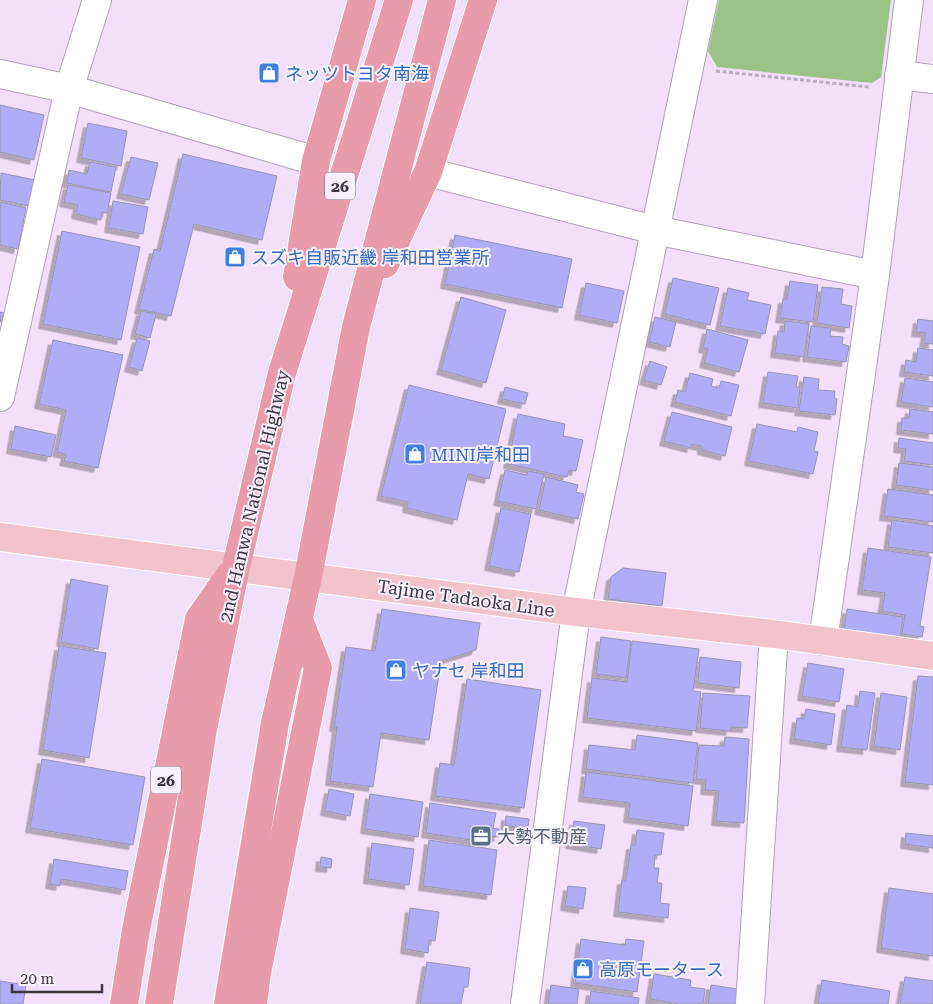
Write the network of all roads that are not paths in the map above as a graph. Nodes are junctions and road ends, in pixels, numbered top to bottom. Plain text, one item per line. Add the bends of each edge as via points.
1 (97, 0) edge
2 (362, 0) edge
3 (399, 0) edge
4 (442, 0) edge
5 (483, 0) edge
6 (703, 0) edge
7 (909, 0) edge
8 (0, 74) edge
9 (933, 79) edge
10 (898, 83) junction
11 (69, 89) junction
12 (316, 161) junction
13 (428, 172) junction
14 (655, 230) junction
15 (875, 275) junction
16 (356, 327) junction
17 (282, 373) junction
18 (0, 397) edge
19 (0, 537) edge
20 (236, 567) junction
21 (308, 577) junction
22 (576, 612) junction
23 (298, 620) junction
24 (774, 634) junction
25 (823, 641) junction
26 (933, 656) edge
27 (124, 1004) edge
28 (159, 1004) edge
29 (228, 1004) edge
30 (253, 1004) edge
31 (525, 1004) edge
32 (750, 1004) edge

1 - 11 street
2 - 12 highway, 26
3 - 17 highway, 2nd Hanwa National Highway / 26
4 - 16 highway
5 - 13 highway
6 - 14 street
7 - 10 street
8 - 11 street
9 - 10 street
10 - 15 street
11 - 12 street
11 - 18 street
12 - 17 highway, 26
13 - 14 street
13 - 16 highway
14 - 15 street
14 - 22 street
15 - 25 street
16 - 21 highway
17 - 20 highway, 2nd Hanwa National Highway / 26
19 - 20 main road, Tajime Tadaoka Line
20 - 21 main road, Tajime Tadaoka Line
20 - 27 highway, 26 via 200,619 136,930
20 - 28 highway, 2nd Hanwa National Highway / 26 via 203,729
21 - 22 main road, Tajime Tadaoka Line
21 - 23 highway
22 - 24 main road, Tajime Tadaoka Line
22 - 31 street
23 - 29 highway via 275,723
23 - 30 highway via 318,668
24 - 25 main road, Tajime Tadaoka Line
24 - 32 street
25 - 26 main road, Tajime Tadaoka Line

